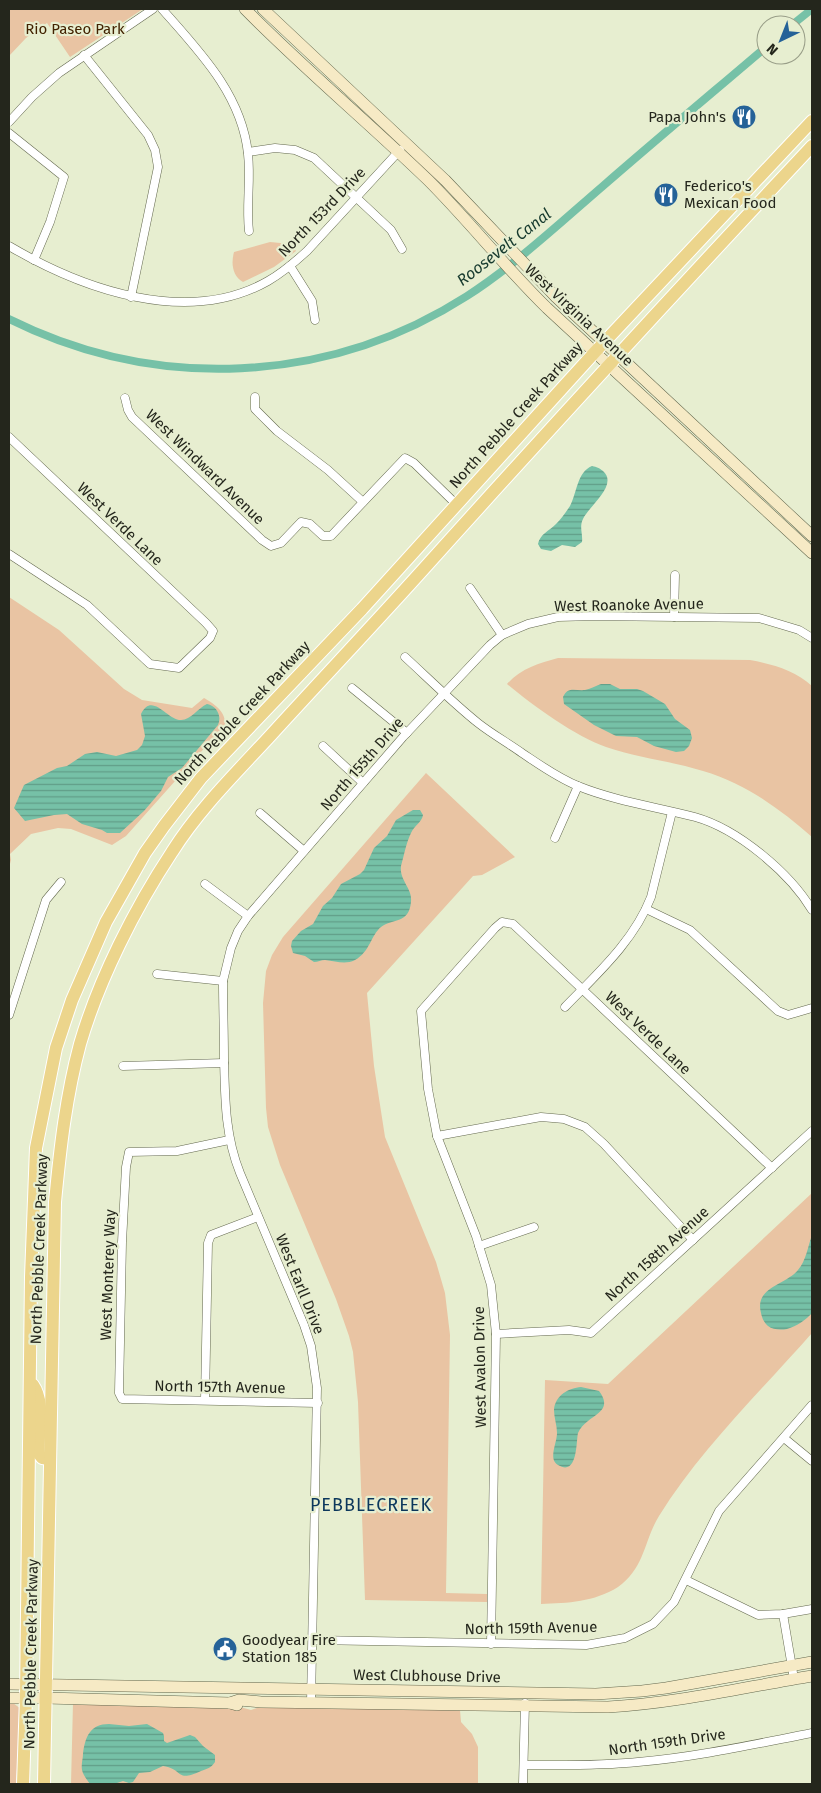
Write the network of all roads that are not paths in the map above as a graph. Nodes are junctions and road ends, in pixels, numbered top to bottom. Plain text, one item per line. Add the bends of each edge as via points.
1 (153, 9) edge
2 (162, 9) edge
3 (244, 9) edge
4 (263, 9) edge
5 (84, 55) junction
6 (812, 121) edge
7 (9, 122) edge
8 (9, 133) edge
9 (406, 143) junction
10 (812, 146) edge
11 (248, 152) junction
12 (398, 152) junction
13 (357, 197) junction
14 (250, 231) dead end
15 (9, 246) edge
16 (402, 249) dead end
17 (34, 260) junction
18 (290, 266) junction
19 (131, 297) junction
20 (315, 320) dead end
21 (605, 342) junction
22 (595, 352) junction
23 (618, 354) junction
24 (609, 364) junction
25 (255, 397) dead end
26 (125, 398) dead end
27 (9, 437) edge
28 (363, 502) junction
29 (456, 505) junction
30 (470, 517) junction
31 (812, 536) edge
32 (812, 553) edge
33 (9, 554) edge
34 (675, 575) dead end
35 (470, 588) dead end
36 (674, 617) junction
37 (502, 635) junction
38 (812, 638) edge
39 (318, 656) junction
40 (405, 657) dead end
41 (332, 670) junction
42 (352, 688) dead end
43 (444, 693) junction
44 (407, 733) junction
45 (323, 746) dead end
46 (363, 783) junction
47 (578, 786) junction
48 (260, 812) dead end
49 (672, 812) junction
50 (555, 838) dead end
51 (304, 851) junction
52 (61, 882) dead end
53 (204, 884) dead end
54 (646, 909) junction
55 (812, 910) edge
56 (248, 916) junction
57 (157, 974) dead end
58 (223, 981) junction
59 (582, 989) junction
60 (565, 1008) dead end
61 (812, 1008) edge
62 (421, 1011) joint
63 (9, 1015) edge
64 (224, 1063) junction
65 (123, 1066) dead end
66 (812, 1131) edge
67 (437, 1136) junction
68 (229, 1140) junction
69 (772, 1168) junction
70 (258, 1217) junction
71 (534, 1227) dead end
72 (693, 1240) junction
73 (479, 1246) junction
74 (496, 1334) junction
75 (30, 1381) junction
76 (122, 1399) joint
77 (205, 1400) junction
78 (318, 1403) junction
79 (812, 1405) edge
80 (784, 1438) junction
81 (50, 1459) junction
82 (812, 1461) edge
83 (686, 1580) junction
84 (812, 1609) edge
85 (783, 1614) junction
86 (314, 1640) junction
87 (491, 1644) junction
88 (812, 1662) edge
89 (792, 1666) junction
90 (812, 1676) edge
91 (794, 1679) junction
92 (9, 1684) edge
93 (26, 1684) junction
94 (183, 1687) junction
95 (311, 1689) junction
96 (46, 1691) junction
97 (525, 1693) junction
98 (9, 1698) edge
99 (26, 1698) junction
100 (183, 1702) junction
101 (311, 1703) junction
102 (525, 1706) junction
103 (812, 1733) edge
104 (524, 1765) junction
105 (23, 1784) edge
106 (44, 1784) edge
107 (523, 1784) edge

1 - 5 street
2 - 11 street via 210,64 227,89 245,135
3 - 12 street, West Virginia Avenue
4 - 9 street, West Virginia Avenue
5 - 7 street via 32,97
5 - 19 street via 133,114 155,150 158,167
6 - 21 main road, North Pebble Creek Parkway
8 - 17 street via 64,177
9 - 12 street, North 153rd Drive
9 - 21 street, West Virginia Avenue via 556,297
10 - 23 main road, North Pebble Creek Parkway
11 - 13 street via 275,148 304,152
11 - 14 street
12 - 13 street, North 153rd Drive
12 - 22 street, West Virginia Avenue via 444,196 515,276
13 - 16 street via 391,230
13 - 18 street, North 153rd Drive
15 - 17 street
17 - 19 street via 60,273
18 - 19 street, North 153rd Drive via 268,282 229,297 180,301
18 - 20 street via 312,301
21 - 22 main road, North Pebble Creek Parkway
21 - 23 street, West Virginia Avenue
22 - 24 street, West Virginia Avenue
22 - 29 main road, North Pebble Creek Parkway
23 - 24 main road, North Pebble Creek Parkway
23 - 31 street, West Virginia Avenue
24 - 30 main road, North Pebble Creek Parkway
24 - 32 street, West Virginia Avenue
25 - 28 street via 255,409 277,431
26 - 28 street, West Windward Avenue via 132,417 267,545 281,544 301,522 310,524 328,537
27 - 33 street, West Verde Lane via 213,631 210,638 179,668 150,664 87,605
28 - 29 street via 405,458
29 - 30 main road
29 - 39 main road, North Pebble Creek Parkway
30 - 41 main road, North Pebble Creek Parkway
34 - 36 street
35 - 37 street
36 - 37 street, West Roanoke Avenue via 558,617 528,624
36 - 38 street, West Roanoke Avenue via 759,618 799,630
37 - 43 street, North 155th Drive
39 - 41 main road
39 - 75 main road, North Pebble Creek Parkway via 216,762 164,826 106,922 72,1000 56,1048 36,1148
40 - 43 street
41 - 81 main road, North Pebble Creek Parkway via 229,780 182,837 135,914 100,988 81,1044 60,1138 53,1255
42 - 44 street
43 - 44 street, North 155th Drive
43 - 47 street via 485,728 546,769
44 - 46 street, North 155th Drive
45 - 46 street
46 - 51 street, North 155th Drive
47 - 49 street
47 - 50 street
48 - 51 street
49 - 54 street
49 - 55 street via 725,830 750,846 773,864 806,899
51 - 56 street, North 155th Drive
52 - 63 street via 46,900
53 - 56 street
54 - 59 street via 620,949
54 - 61 street via 690,930 778,1011 788,1015
56 - 58 street, West Earll Drive via 231,948
57 - 58 street
58 - 64 street, West Earll Drive
59 - 60 street
59 - 62 street, West Verde Lane via 513,924 502,922
59 - 69 street, West Verde Lane
62 - 67 street, West Avalon Drive via 428,1089
64 - 65 street
64 - 68 street, West Earll Drive
66 - 69 street, North 158th Avenue
67 - 72 street via 542,1117 585,1127
67 - 73 street, West Avalon Drive
68 - 70 street, West Earll Drive
68 - 76 street, West Monterey Way via 177,1151 129,1152 124,1182 122,1242 119,1394
69 - 72 street, North 158th Avenue
70 - 77 street via 210,1235
70 - 78 street, West Earll Drive via 304,1325 315,1367
71 - 73 street
72 - 74 street, North 158th Avenue via 591,1334 569,1330
73 - 74 street, West Avalon Drive via 491,1284
74 - 87 street, West Avalon Drive
75 - 81 main road via 36,1389 40,1406 39,1454
75 - 93 main road, North Pebble Creek Parkway
76 - 77 street, North 157th Avenue
77 - 78 street, North 157th Avenue
78 - 86 street, West Earll Drive
79 - 80 street, North 159th Avenue
80 - 82 street
80 - 83 street, North 159th Avenue via 720,1511
81 - 96 main road, North Pebble Creek Parkway
83 - 85 street via 758,1615
83 - 87 street, North 159th Avenue via 674,1602 652,1624 625,1638 586,1645
84 - 85 street
85 - 89 street
86 - 87 street, North 159th Avenue
86 - 95 street, West Earll Drive
88 - 89 street, West Clubhouse Drive
89 - 91 street
89 - 97 street, West Clubhouse Drive via 642,1692
90 - 91 street, West Clubhouse Drive
91 - 102 street, West Clubhouse Drive via 635,1706
92 - 93 street, West Clubhouse Drive
93 - 96 street, West Clubhouse Drive
93 - 99 main road, North Pebble Creek Parkway
94 - 95 street, West Clubhouse Drive
94 - 96 street, West Clubhouse Drive
94 - 100 street
95 - 97 street, West Clubhouse Drive
95 - 101 street, West Earll Drive
96 - 99 street, West Clubhouse Drive
96 - 100 street, West Clubhouse Drive
96 - 106 main road, North Pebble Creek Parkway
97 - 102 street
98 - 99 street, West Clubhouse Drive
99 - 105 main road, North Pebble Creek Parkway
100 - 101 street, West Clubhouse Drive via 255,1706 260,1702
101 - 102 street, West Clubhouse Drive
102 - 104 street
103 - 104 street, North 159th Drive via 648,1761 603,1765
104 - 107 street

